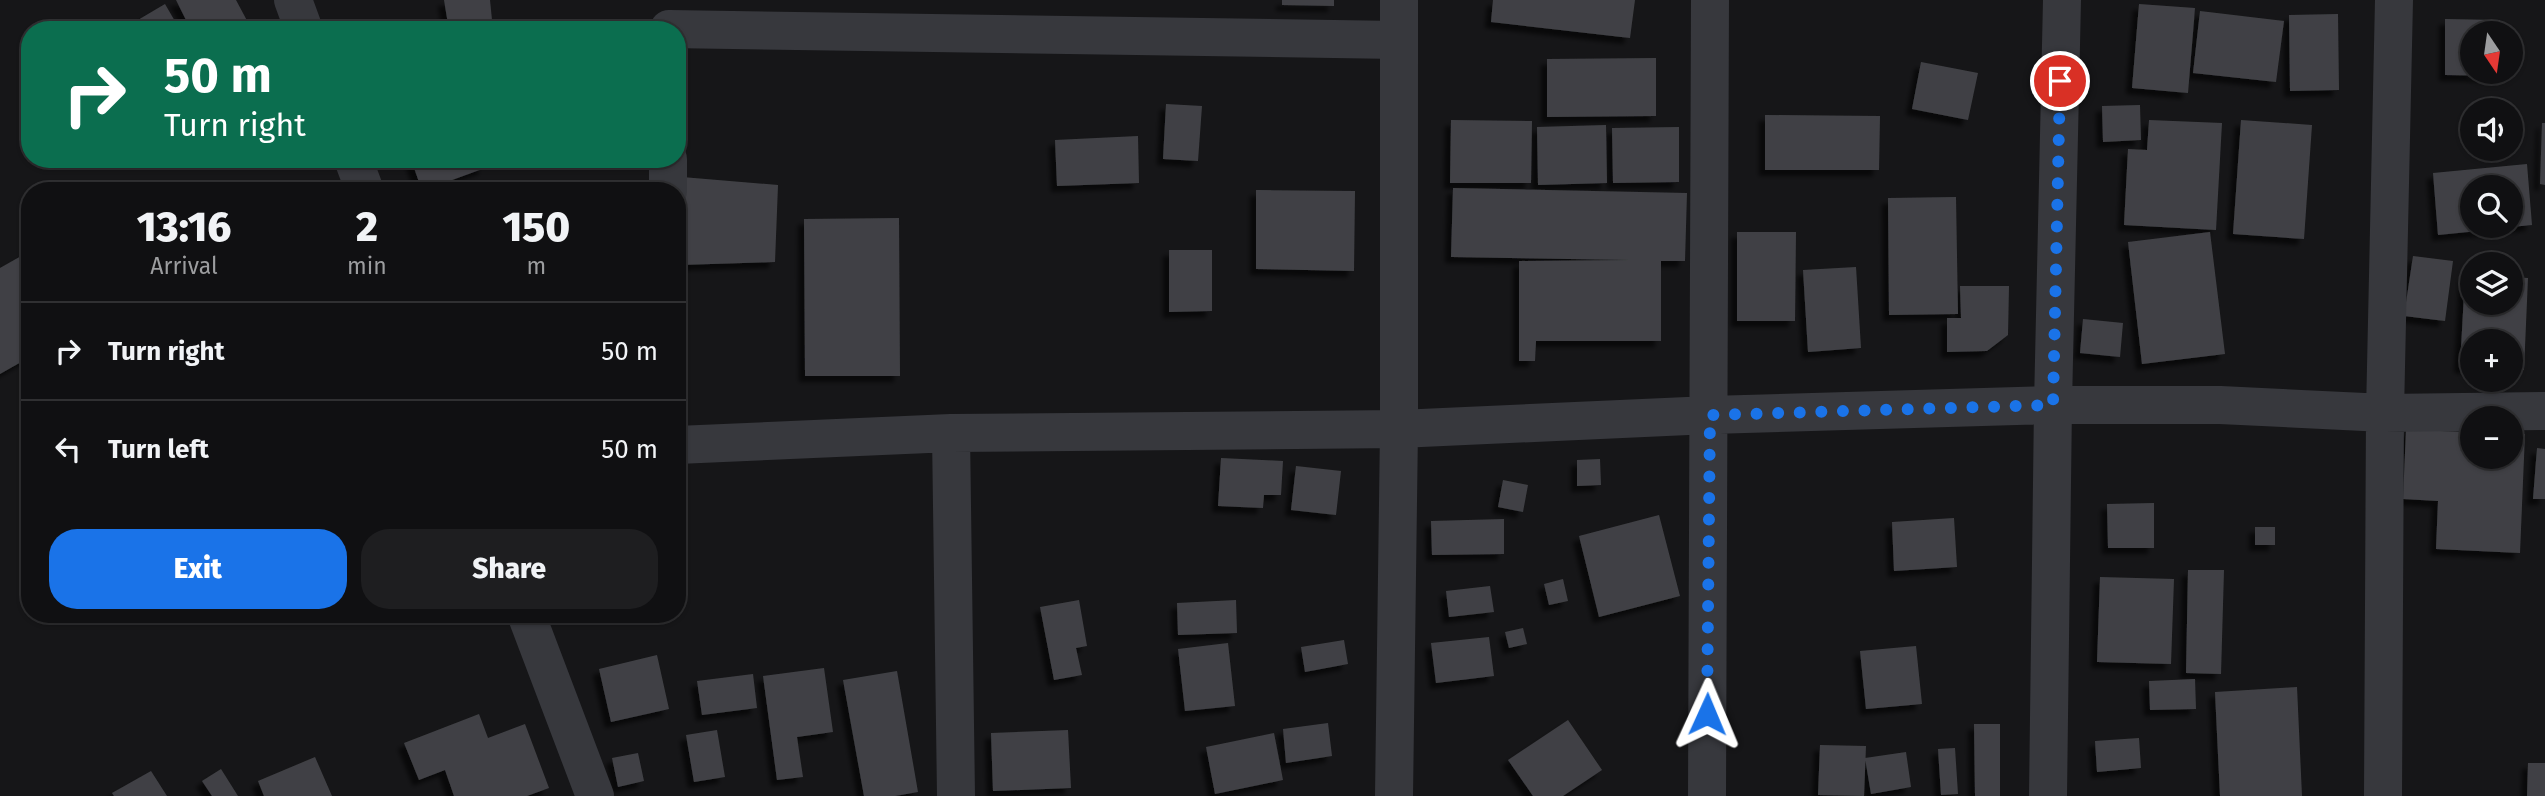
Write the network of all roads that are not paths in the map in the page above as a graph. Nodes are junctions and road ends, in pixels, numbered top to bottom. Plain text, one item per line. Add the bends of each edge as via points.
1 (293, 0) edge
2 (671, 0) edge
3 (1399, 0) edge
4 (1710, 0) edge
5 (2062, 0) edge
6 (2394, 0) edge
7 (301, 21) edge
8 (670, 21) edge
9 (686, 29) edge
10 (1398, 40) junction
11 (2053, 405) junction
12 (2545, 411) edge
13 (2385, 413) junction
14 (1710, 415) junction
15 (1399, 429) junction
16 (951, 433) junction
17 (686, 445) edge
18 (529, 623) edge
19 (595, 796) edge
20 (956, 796) edge
21 (1394, 796) edge
22 (1707, 796) edge
23 (2048, 796) edge
24 (2383, 796) edge

1 - 7 street
2 - 8 street
3 - 10 street
4 - 14 street
5 - 11 street
6 - 13 street
9 - 10 street
10 - 15 street
11 - 13 street via 2220,405
11 - 14 street
11 - 23 street
12 - 13 street
13 - 24 street
14 - 15 street
14 - 22 street
15 - 16 street
15 - 21 street
16 - 17 street
16 - 20 street
18 - 19 street

